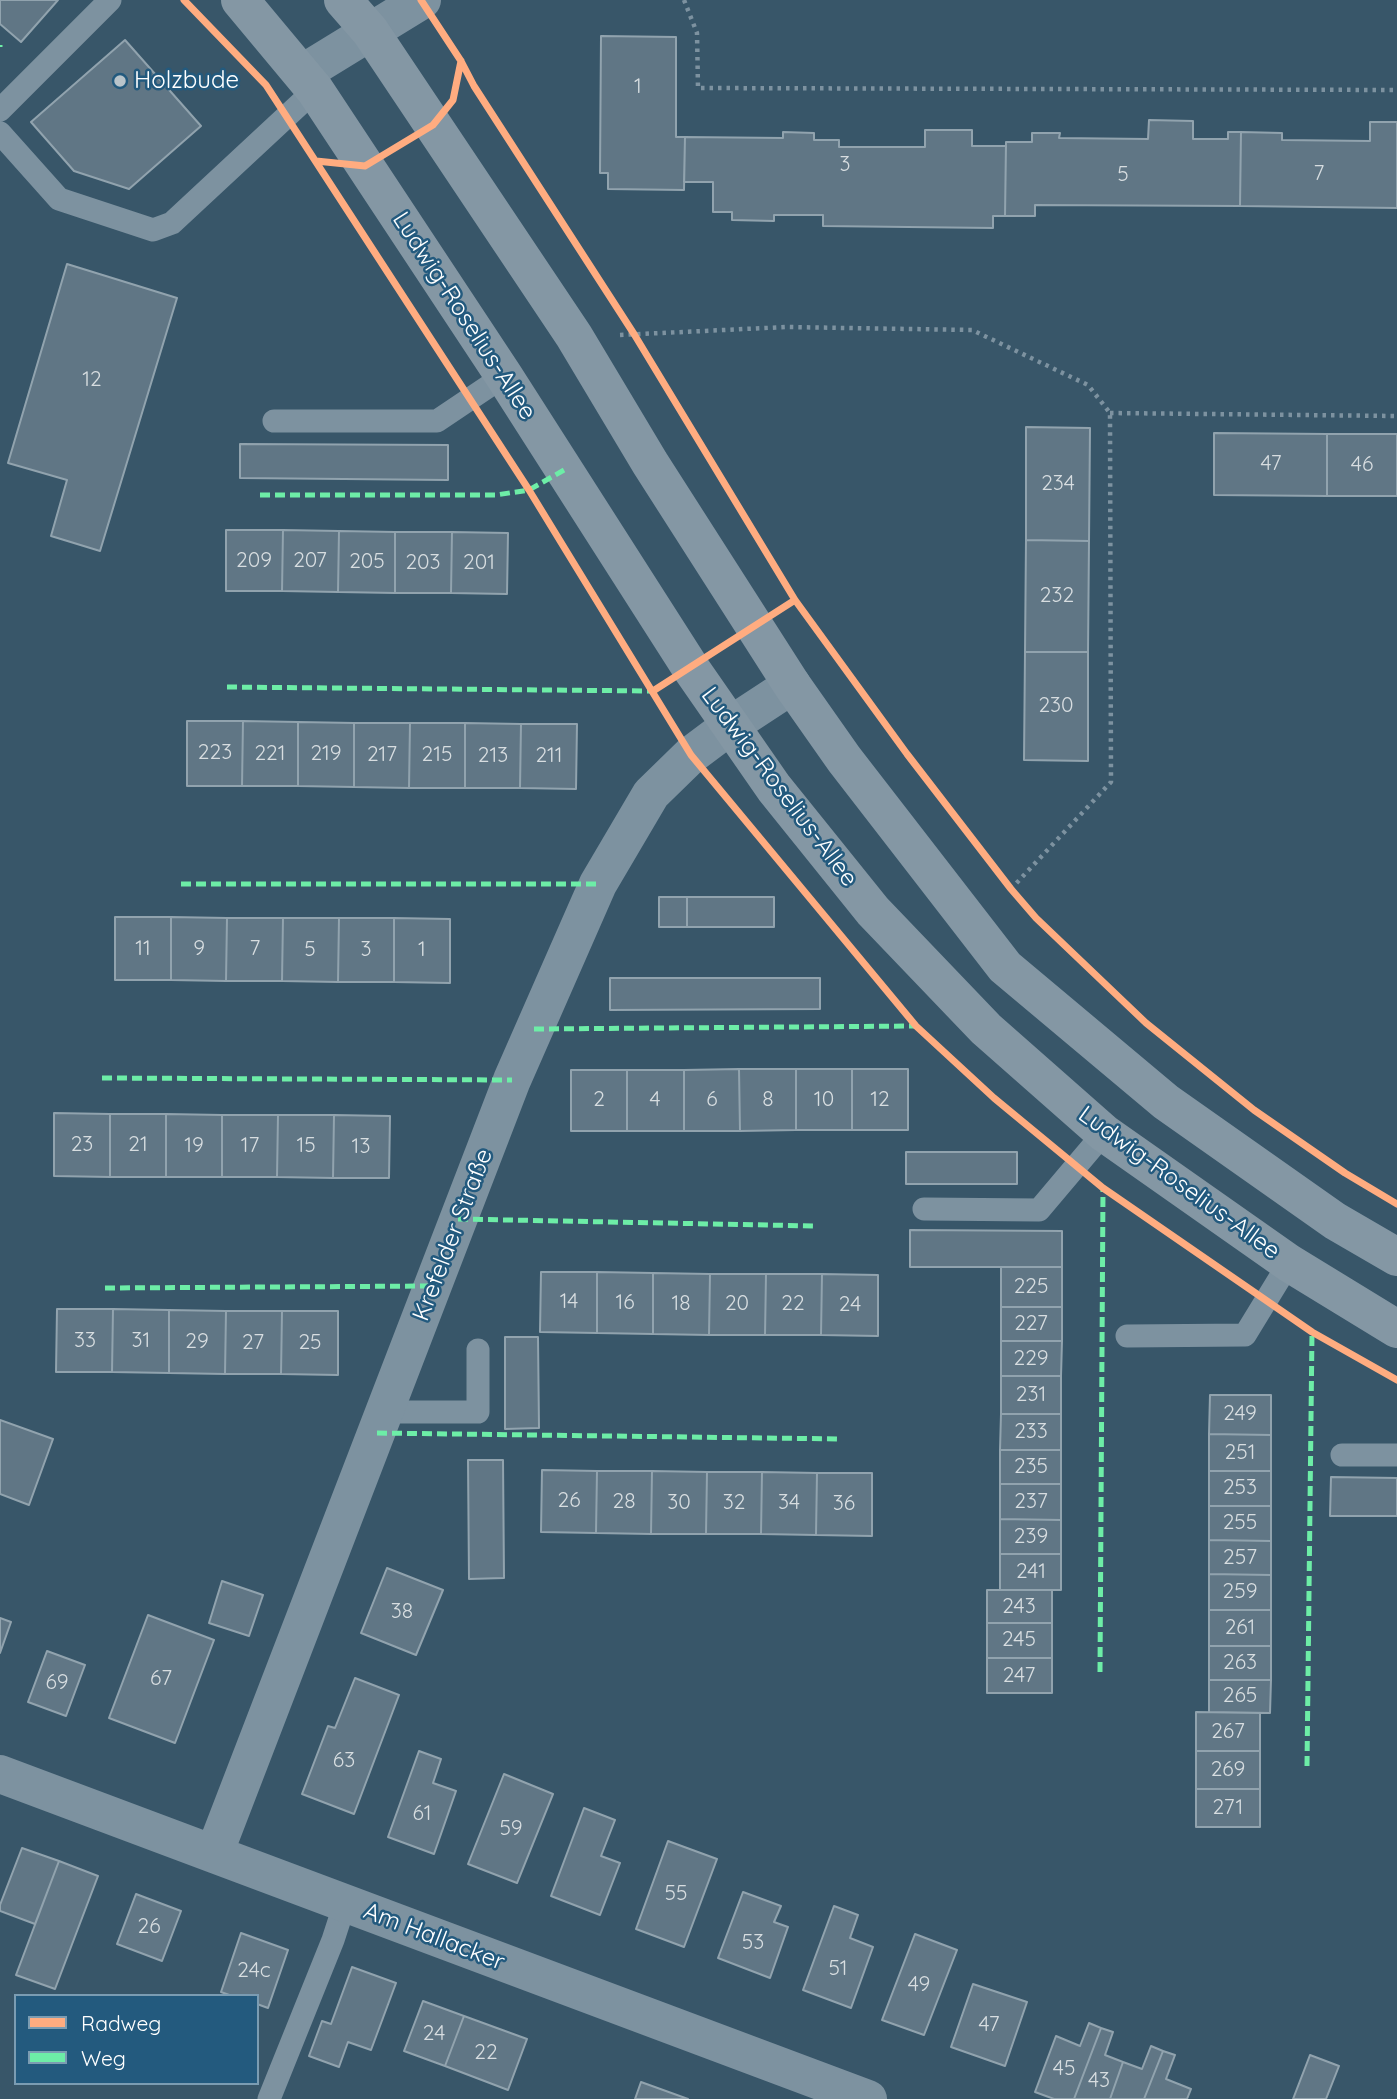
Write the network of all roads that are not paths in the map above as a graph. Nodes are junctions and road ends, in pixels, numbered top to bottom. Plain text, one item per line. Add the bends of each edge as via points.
1 (110, 0) edge
2 (240, 0) edge
3 (343, 0) edge
4 (422, 0) edge
5 (370, 31) junction
6 (309, 82) junction
7 (0, 110) edge
8 (0, 134) edge
9 (504, 376) junction
10 (274, 421) dead end
11 (792, 685) junction
12 (731, 725) junction
13 (1104, 1133) junction
14 (924, 1209) dead end
15 (1397, 1257) edge
16 (1289, 1264) junction
17 (1397, 1329) edge
18 (1127, 1336) dead end
19 (478, 1350) dead end
20 (384, 1412) junction
21 (1342, 1455) dead end
22 (1397, 1455) edge
23 (0, 1774) edge
24 (214, 1854) junction
25 (345, 1903) junction
26 (269, 2099) edge
27 (869, 2099) edge

1 - 7 lane
2 - 6 main road, Ludwig-Roselius-Allee
3 - 5 main road
4 - 5 street
5 - 6 street
5 - 11 main road via 574,336
6 - 8 lane via 172,223 153,230 58,199
6 - 9 main road, Ludwig-Roselius-Allee
9 - 10 lane via 437,421
9 - 12 main road, Ludwig-Roselius-Allee
11 - 12 street, Krefelder Straße
11 - 15 main road via 1005,967 1166,1102 1335,1222
12 - 13 main road, Ludwig-Roselius-Allee via 774,788 873,911 986,1029
12 - 20 street, Krefelder Straße via 651,794 598,884 512,1080
13 - 14 lane via 1039,1210
13 - 16 main road, Ludwig-Roselius-Allee
16 - 17 main road, Ludwig-Roselius-Allee
16 - 18 lane via 1245,1335
19 - 20 lane via 478,1412
20 - 24 street, Krefelder Straße
21 - 22 lane
23 - 24 street, Am Hallacker
24 - 25 street, Am Hallacker
25 - 26 lane
25 - 27 street, Am Hallacker

